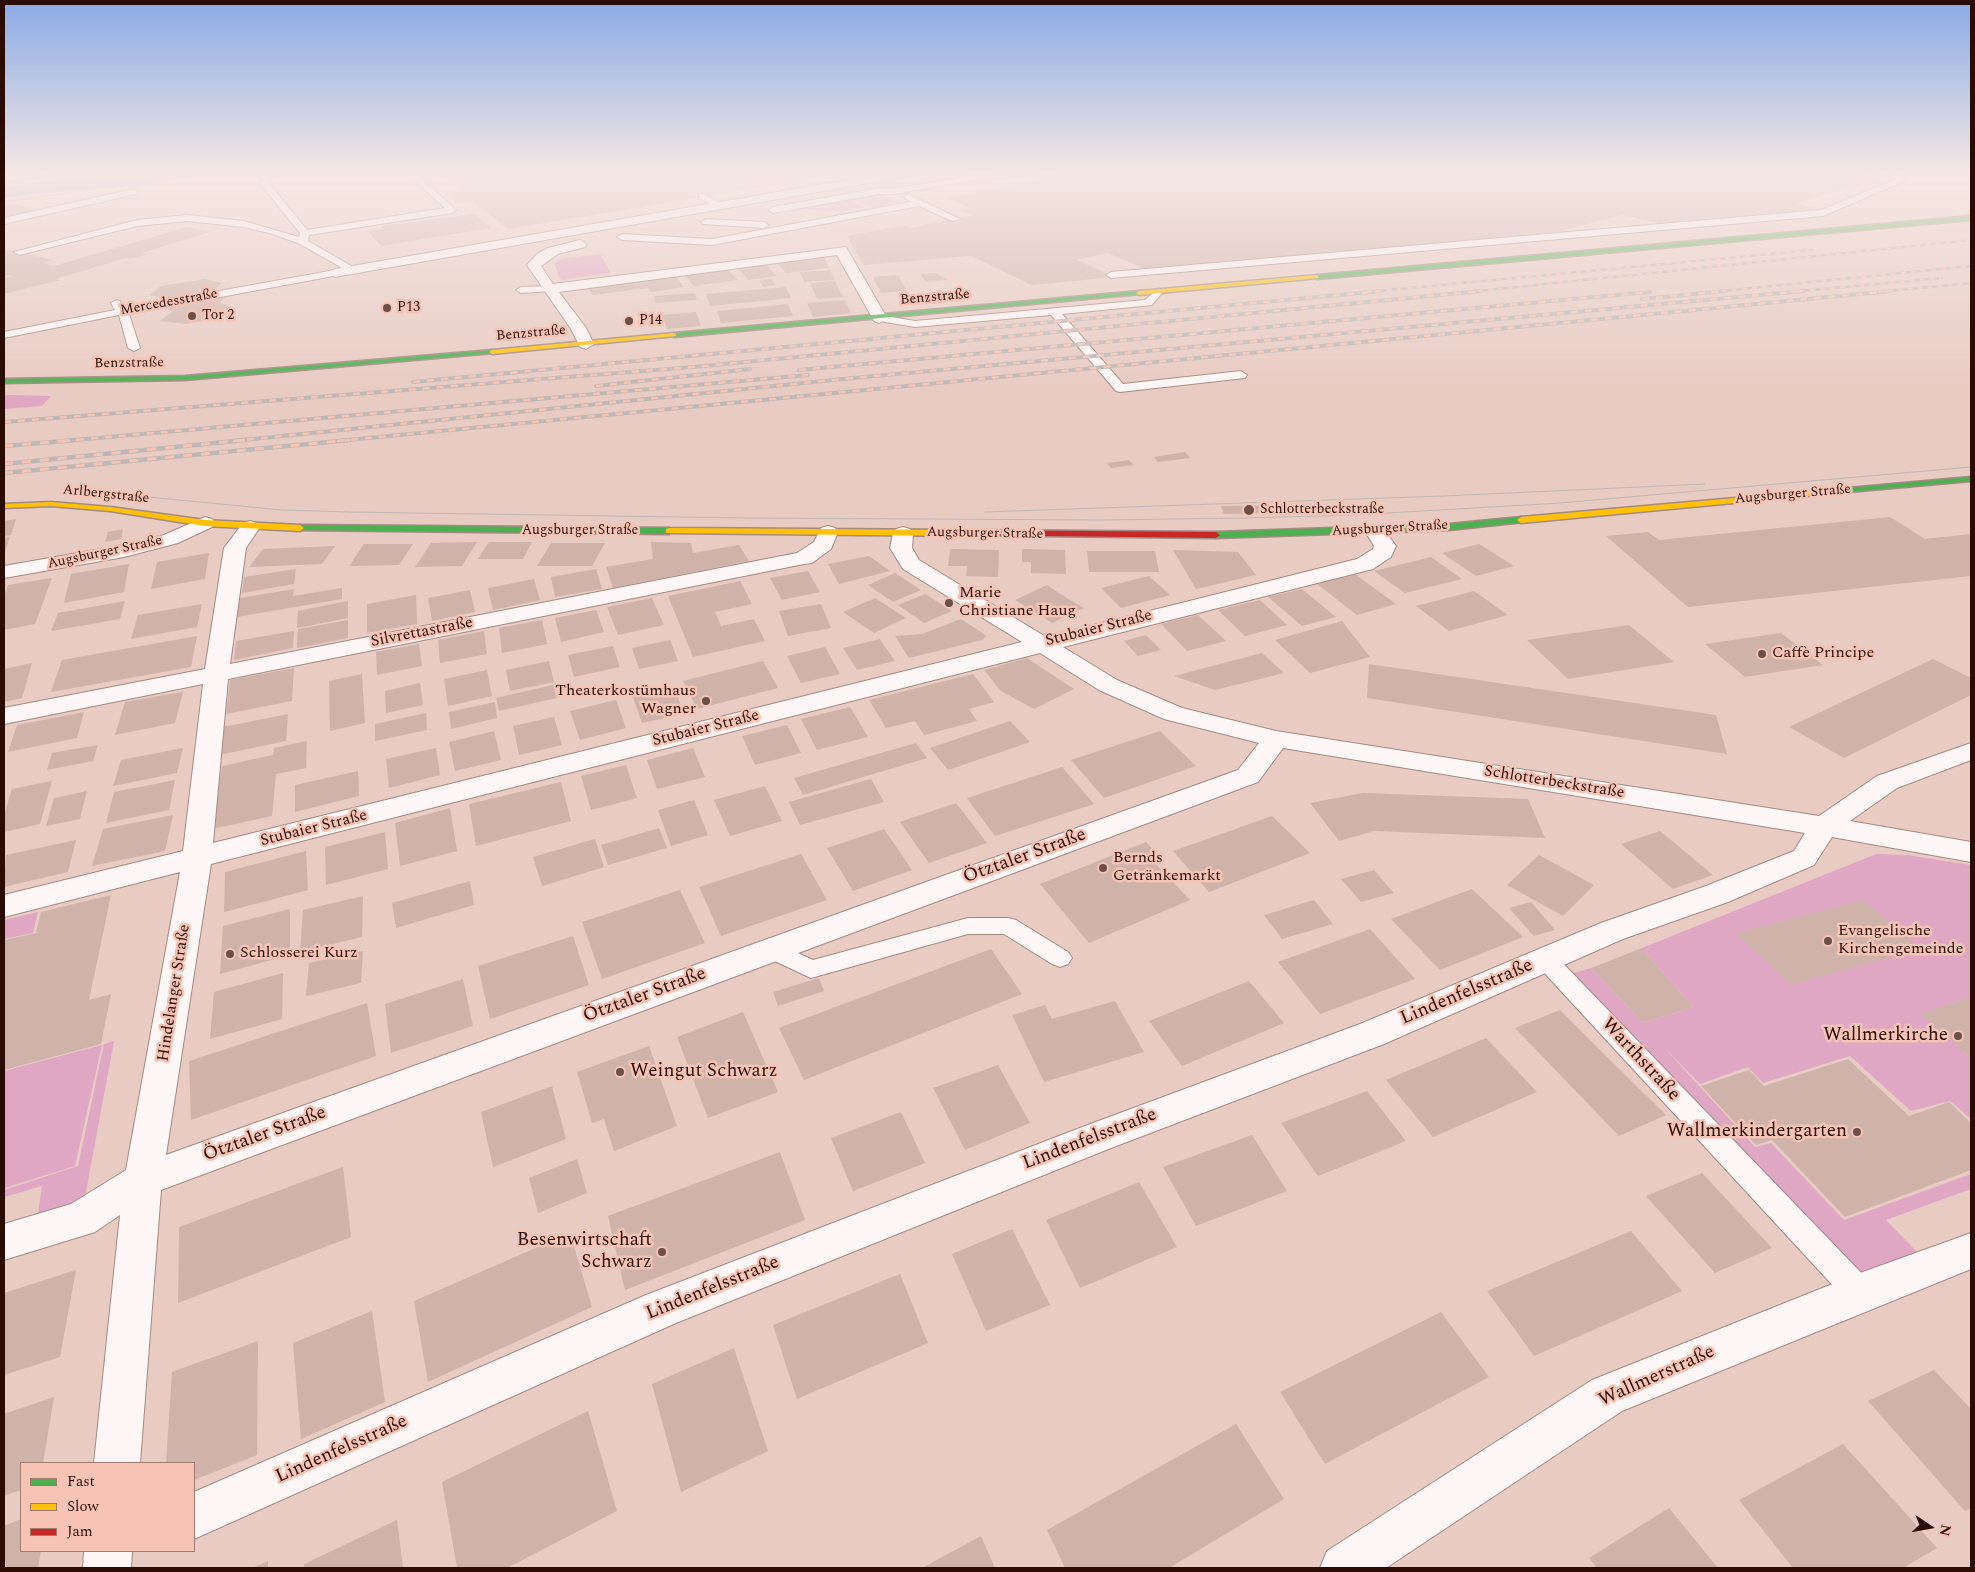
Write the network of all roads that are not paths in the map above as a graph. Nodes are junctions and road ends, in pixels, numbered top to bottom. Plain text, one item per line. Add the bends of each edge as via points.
1 (38, 247) edge
2 (318, 247) edge
3 (498, 247) edge
4 (569, 247) edge
5 (1429, 247) edge
6 (1652, 247) edge
7 (19, 252) dead end
8 (351, 270) junction
9 (336, 272) joint
10 (1111, 275) dead end
11 (542, 290) junction
12 (522, 292) dead end
13 (1156, 293) junction
14 (119, 307) junction
15 (1053, 312) junction
16 (879, 318) junction
17 (4, 324) edge
18 (4, 335) edge
19 (586, 344) junction
20 (134, 348) dead end
21 (1241, 375) dead end
22 (4, 376) edge
23 (19, 380) junction
24 (4, 381) edge
25 (1971, 478) edge
26 (4, 506) edge
27 (205, 523) junction
28 (250, 527) junction
29 (1375, 531) junction
30 (828, 532) junction
31 (902, 533) junction
32 (4, 572) edge
33 (1039, 644) junction
34 (216, 674) junction
35 (4, 716) edge
36 (1276, 739) junction
37 (1971, 751) edge
38 (1824, 826) junction
39 (1971, 852) edge
40 (197, 859) junction
41 (4, 906) edge
42 (772, 950) junction
43 (1060, 958) dead end
44 (1545, 959) junction
45 (143, 1180) junction
46 (4, 1242) edge
47 (1971, 1251) edge
48 (1860, 1293) junction
49 (117, 1462) edge
50 (195, 1516) edge
51 (1344, 1568) edge

1 - 7 lane
2 - 8 lane
3 - 8 street, Mercedesstraße
4 - 11 street via 542,257 534,265
5 - 10 lane
6 - 13 main road, Benzstraße
8 - 9 street, Mercedesstraße
9 - 14 lane, Mercedesstraße
11 - 12 lane
11 - 16 street via 841,250
11 - 19 street via 578,328
13 - 15 lane via 1148,303
13 - 16 main road, Benzstraße
14 - 17 lane, Mercedesstraße
14 - 18 lane, Mercedesstraße
14 - 20 lane
15 - 16 lane via 914,324
15 - 21 lane via 1120,388
16 - 19 main road, Benzstraße
19 - 23 main road, Benzstraße via 184,378
22 - 23 main road, Benzstraße
23 - 24 main road, Benzstraße
25 - 29 main road, Augsburger Straße
26 - 27 main road, Arlbergstraße via 51,504 110,508
27 - 28 main road, Augsburger Straße
27 - 32 street, Augsburger Straße via 171,539 124,551
28 - 30 main road, Augsburger Straße
28 - 34 street, Hindelanger Straße via 235,548
29 - 31 main road, Augsburger Straße via 1148,536
29 - 33 street, Stubaier Straße via 1385,546 1365,564
30 - 31 main road, Augsburger Straße
30 - 34 street, Silvrettastraße via 824,544 804,558
31 - 33 street, Schlotterbeckstraße via 901,548 911,564
33 - 36 street, Schlotterbeckstraße via 1108,685 1173,714
33 - 40 street, Stubaier Straße
34 - 35 street, Silvrettastraße
34 - 40 street, Hindelanger Straße
36 - 38 street, Schlotterbeckstraße
36 - 42 street, Ötztaler Straße via 1248,776
37 - 38 street, Lindenfelsstraße via 1887,782
38 - 39 street, Schlotterbeckstraße
38 - 44 street, Lindenfelsstraße via 1804,858
40 - 41 street, Stubaier Straße
40 - 45 street, Hindelanger Straße
42 - 43 lane via 811,968 968,926 1008,926
42 - 45 street, Ötztaler Straße
44 - 48 lane, Warthstraße
44 - 50 street, Lindenfelsstraße via 1372,1034 1098,1136 662,1309
45 - 46 street, Ötztaler Straße via 81,1219
45 - 49 street, Hindelanger Straße
47 - 48 street, Wallmerstraße
48 - 51 street, Wallmerstraße via 1607,1395

